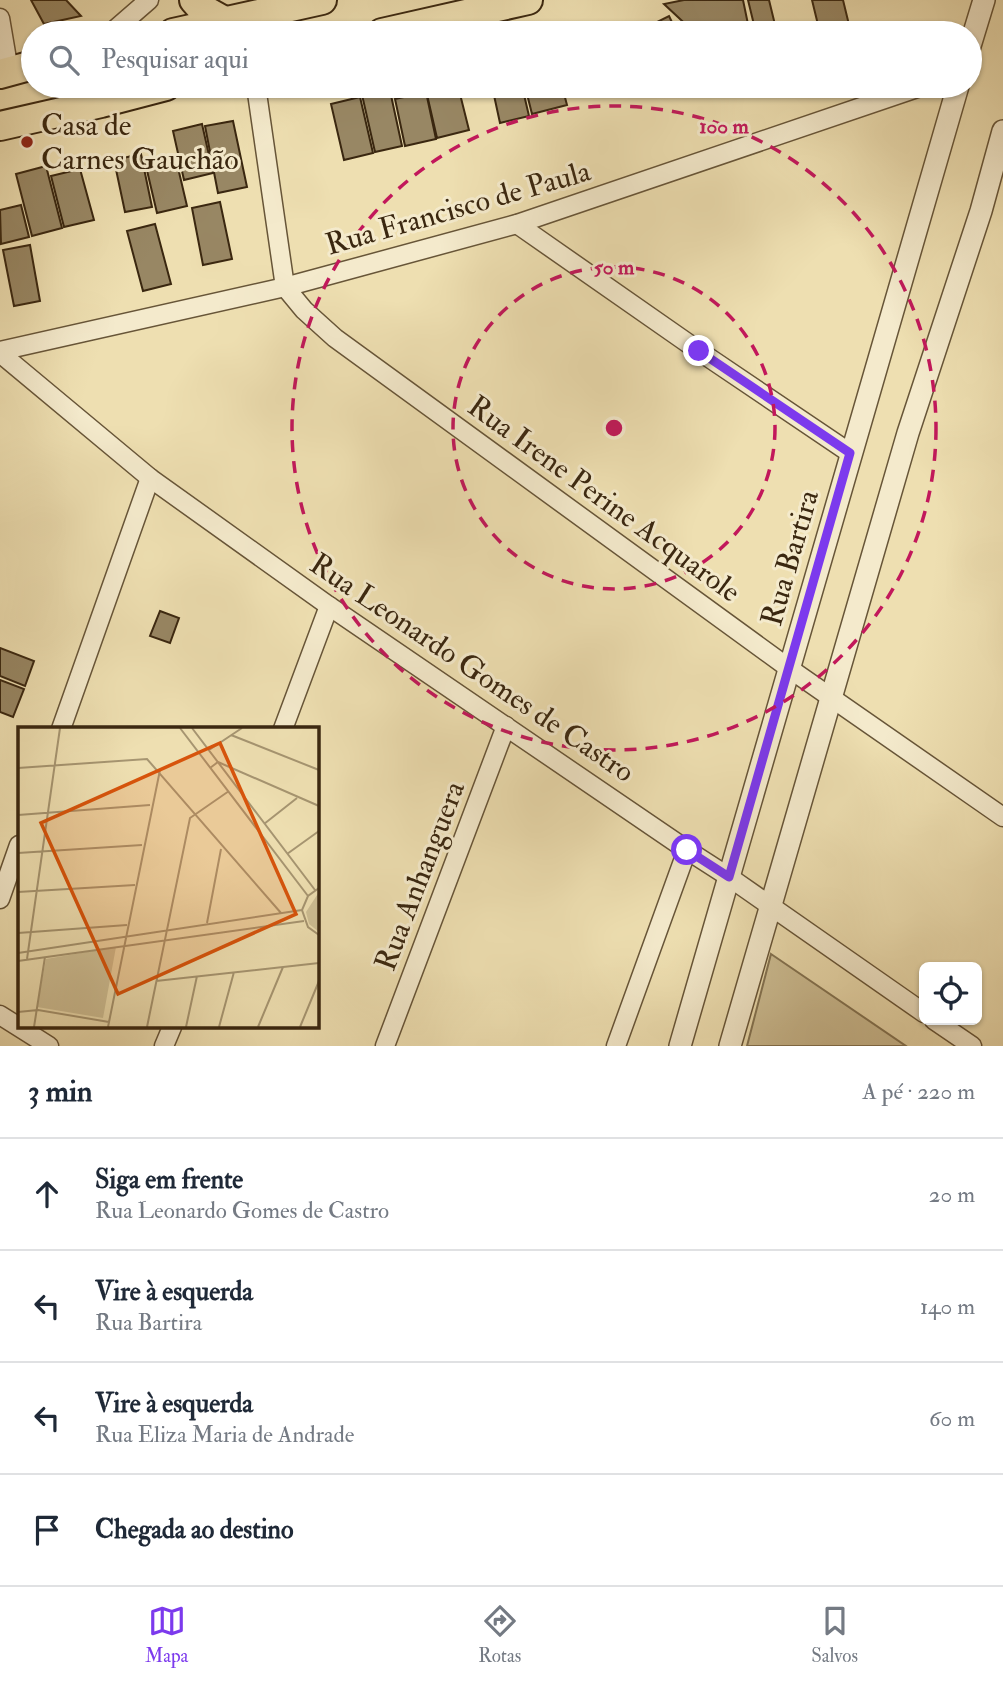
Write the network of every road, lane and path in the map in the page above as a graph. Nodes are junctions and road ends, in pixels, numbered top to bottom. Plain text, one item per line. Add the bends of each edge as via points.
1 (149, 0) edge
2 (194, 0) edge
3 (323, 0) edge
4 (527, 0) edge
5 (984, 0) edge
6 (0, 18) edge
7 (125, 21) edge
8 (224, 21) edge
9 (230, 21) edge
10 (435, 21) edge
11 (978, 21) edge
12 (14, 70) edge
13 (88, 98) edge
14 (258, 98) edge
15 (888, 98) edge
16 (954, 98) edge
17 (0, 126) edge
18 (1003, 131) edge
19 (517, 224) junction
20 (285, 287) junction
21 (0, 352) edge
22 (850, 453) junction
23 (150, 478) junction
24 (329, 606) junction
25 (790, 668) junction
26 (831, 698) junction
27 (506, 726) junction
28 (62, 727) edge
29 (284, 727) edge
30 (1003, 817) edge
31 (18, 848) edge
32 (687, 850) junction
33 (729, 877) junction
34 (0, 899) edge
35 (770, 907) junction
36 (919, 1010) edge
37 (0, 1016) edge
38 (941, 1025) edge
39 (18, 1027) edge
40 (19, 1028) edge
41 (172, 1028) edge
42 (48, 1046) edge
43 (164, 1046) edge
44 (385, 1046) edge
45 (616, 1046) edge
46 (680, 1046) edge
47 (730, 1046) edge
48 (972, 1046) edge

1 - 7 street
2 - 8 main road
3 - 9 main road
4 - 10 main road
5 - 11 street
6 - 12 street
13 - 17 main road
14 - 20 street
15 - 19 street, Rua Francisco de Paula
16 - 22 street, Rua Bartira
18 - 26 street
19 - 20 street, Rua Francisco de Paula
19 - 22 street
20 - 21 street, Rua Francisco de Paula
20 - 25 street, Rua Irene Perine Acquarole via 335,338
21 - 23 street, Rua Leonardo Gomes de Castro
22 - 25 street, Rua Bartira
23 - 24 street, Rua Leonardo Gomes de Castro
23 - 28 street
24 - 27 street, Rua Leonardo Gomes de Castro
24 - 29 street
25 - 26 street, Rua Irene Perine Acquarole
25 - 33 street, Rua Bartira
26 - 30 street, Rua Irene Perine Acquarole
26 - 35 street
27 - 32 street, Rua Leonardo Gomes de Castro
27 - 44 street, Rua Anhanguera
31 - 34 street
32 - 33 street, Rua Leonardo Gomes de Castro
32 - 45 street
33 - 35 street, Rua Leonardo Gomes de Castro
33 - 46 street, Rua Bartira
35 - 36 street, Rua Leonardo Gomes de Castro
35 - 47 street
37 - 39 street
38 - 48 street
40 - 42 street
41 - 43 street

